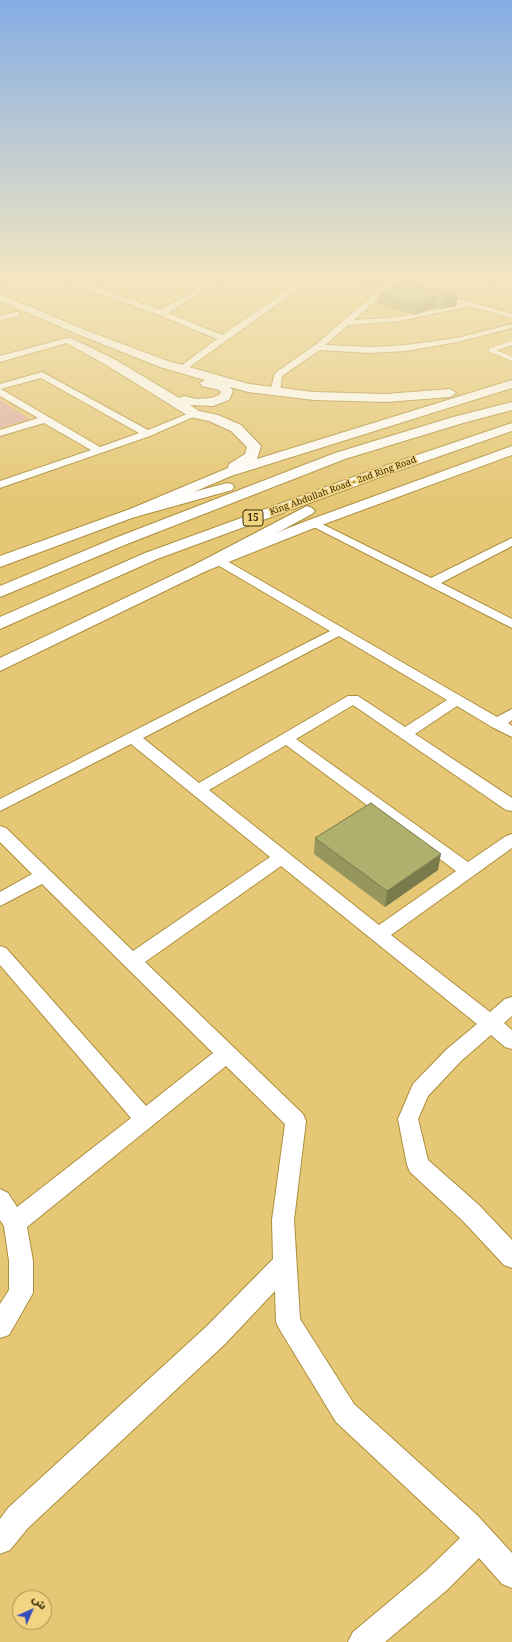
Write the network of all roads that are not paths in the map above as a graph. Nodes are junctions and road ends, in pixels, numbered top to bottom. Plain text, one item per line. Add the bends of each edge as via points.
1 (22, 353) edge
2 (92, 353) edge
3 (129, 353) edge
4 (135, 353) edge
5 (204, 353) edge
6 (309, 353) edge
7 (497, 353) edge
8 (0, 359) edge
9 (512, 359) edge
10 (112, 363) junction
11 (181, 370) junction
12 (506, 385) edge
13 (0, 387) edge
14 (0, 392) edge
15 (275, 392) junction
16 (512, 400) edge
17 (512, 406) edge
18 (195, 414) junction
19 (46, 419) junction
20 (458, 420) junction
21 (512, 428) edge
22 (0, 433) edge
23 (147, 434) junction
24 (512, 450) edge
25 (99, 451) junction
26 (340, 456) junction
27 (506, 466) dead end
28 (454, 471) junction
29 (226, 473) junction
30 (374, 474) junction
31 (0, 485) edge
32 (135, 512) junction
33 (314, 523) junction
34 (512, 541) edge
35 (220, 561) junction
36 (0, 562) edge
37 (200, 568) junction
38 (431, 583) junction
39 (0, 592) edge
40 (0, 624) edge
41 (512, 624) edge
42 (338, 631) junction
43 (0, 665) edge
44 (457, 700) junction
45 (512, 713) edge
46 (497, 724) junction
47 (512, 732) edge
48 (406, 733) junction
49 (133, 738) junction
50 (286, 738) junction
51 (198, 790) junction
52 (0, 806) edge
53 (512, 806) edge
54 (0, 832) edge
55 (512, 840) edge
56 (282, 857) junction
57 (468, 871) junction
58 (44, 875) junction
59 (0, 900) edge
60 (379, 934) junction
61 (0, 953) edge
62 (132, 961) junction
63 (512, 1005) edge
64 (491, 1024) junction
65 (512, 1041) edge
66 (227, 1054) junction
67 (145, 1119) junction
68 (0, 1200) edge
69 (15, 1223) junction
70 (512, 1257) edge
71 (285, 1264) junction
72 (0, 1326) edge
73 (480, 1538) junction
74 (0, 1540) edge
75 (512, 1574) edge
76 (363, 1642) edge

1 - 8 street
2 - 10 main road
3 - 10 main road via 178,375 223,387 227,391 225,396 213,402 196,403 179,398
4 - 11 main road
5 - 11 street
6 - 15 street via 278,375
7 - 9 lane
10 - 18 main road
11 - 15 main road via 248,388
12 - 15 main road via 444,394 386,398
12 - 29 main road
13 - 23 street via 42,375
14 - 19 street
16 - 20 main road
17 - 20 main road, 15
18 - 23 street
18 - 29 main road via 213,418 236,428 254,446 252,456
19 - 22 street
19 - 25 street
20 - 26 main road, 15
21 - 30 main road, King Abdullah Road - 2nd Ring Road / 15
23 - 25 street
24 - 28 main road
25 - 31 street
26 - 32 main road
26 - 39 main road, 15 via 121,541
27 - 28 main road
28 - 33 main road
29 - 32 main road
30 - 37 main road
30 - 40 main road, King Abdullah Road - 2nd Ring Road / 15 via 151,556
32 - 36 main road
33 - 35 main road
33 - 38 street
34 - 38 street
35 - 37 main road
35 - 42 street
37 - 43 main road
38 - 41 street
42 - 44 street
42 - 49 street
44 - 46 street
44 - 48 street
45 - 46 street
46 - 47 street
48 - 50 street via 353,699
48 - 53 street
49 - 51 street
49 - 52 street
50 - 51 street
50 - 57 street
51 - 56 street
54 - 58 street
55 - 57 street
56 - 60 street
56 - 62 street
57 - 60 street
58 - 59 street
58 - 62 street
60 - 64 street
61 - 67 street
62 - 66 street
63 - 64 street
64 - 65 street
64 - 70 street via 454,1055 420,1090 408,1119 418,1165 472,1213
66 - 67 street
66 - 71 street via 296,1121 283,1220
67 - 69 street
68 - 69 street
69 - 72 street via 21,1261 21,1293
71 - 73 street via 288,1322 345,1413
71 - 74 street via 216,1335 18,1518
73 - 75 street
73 - 76 street via 437,1580

